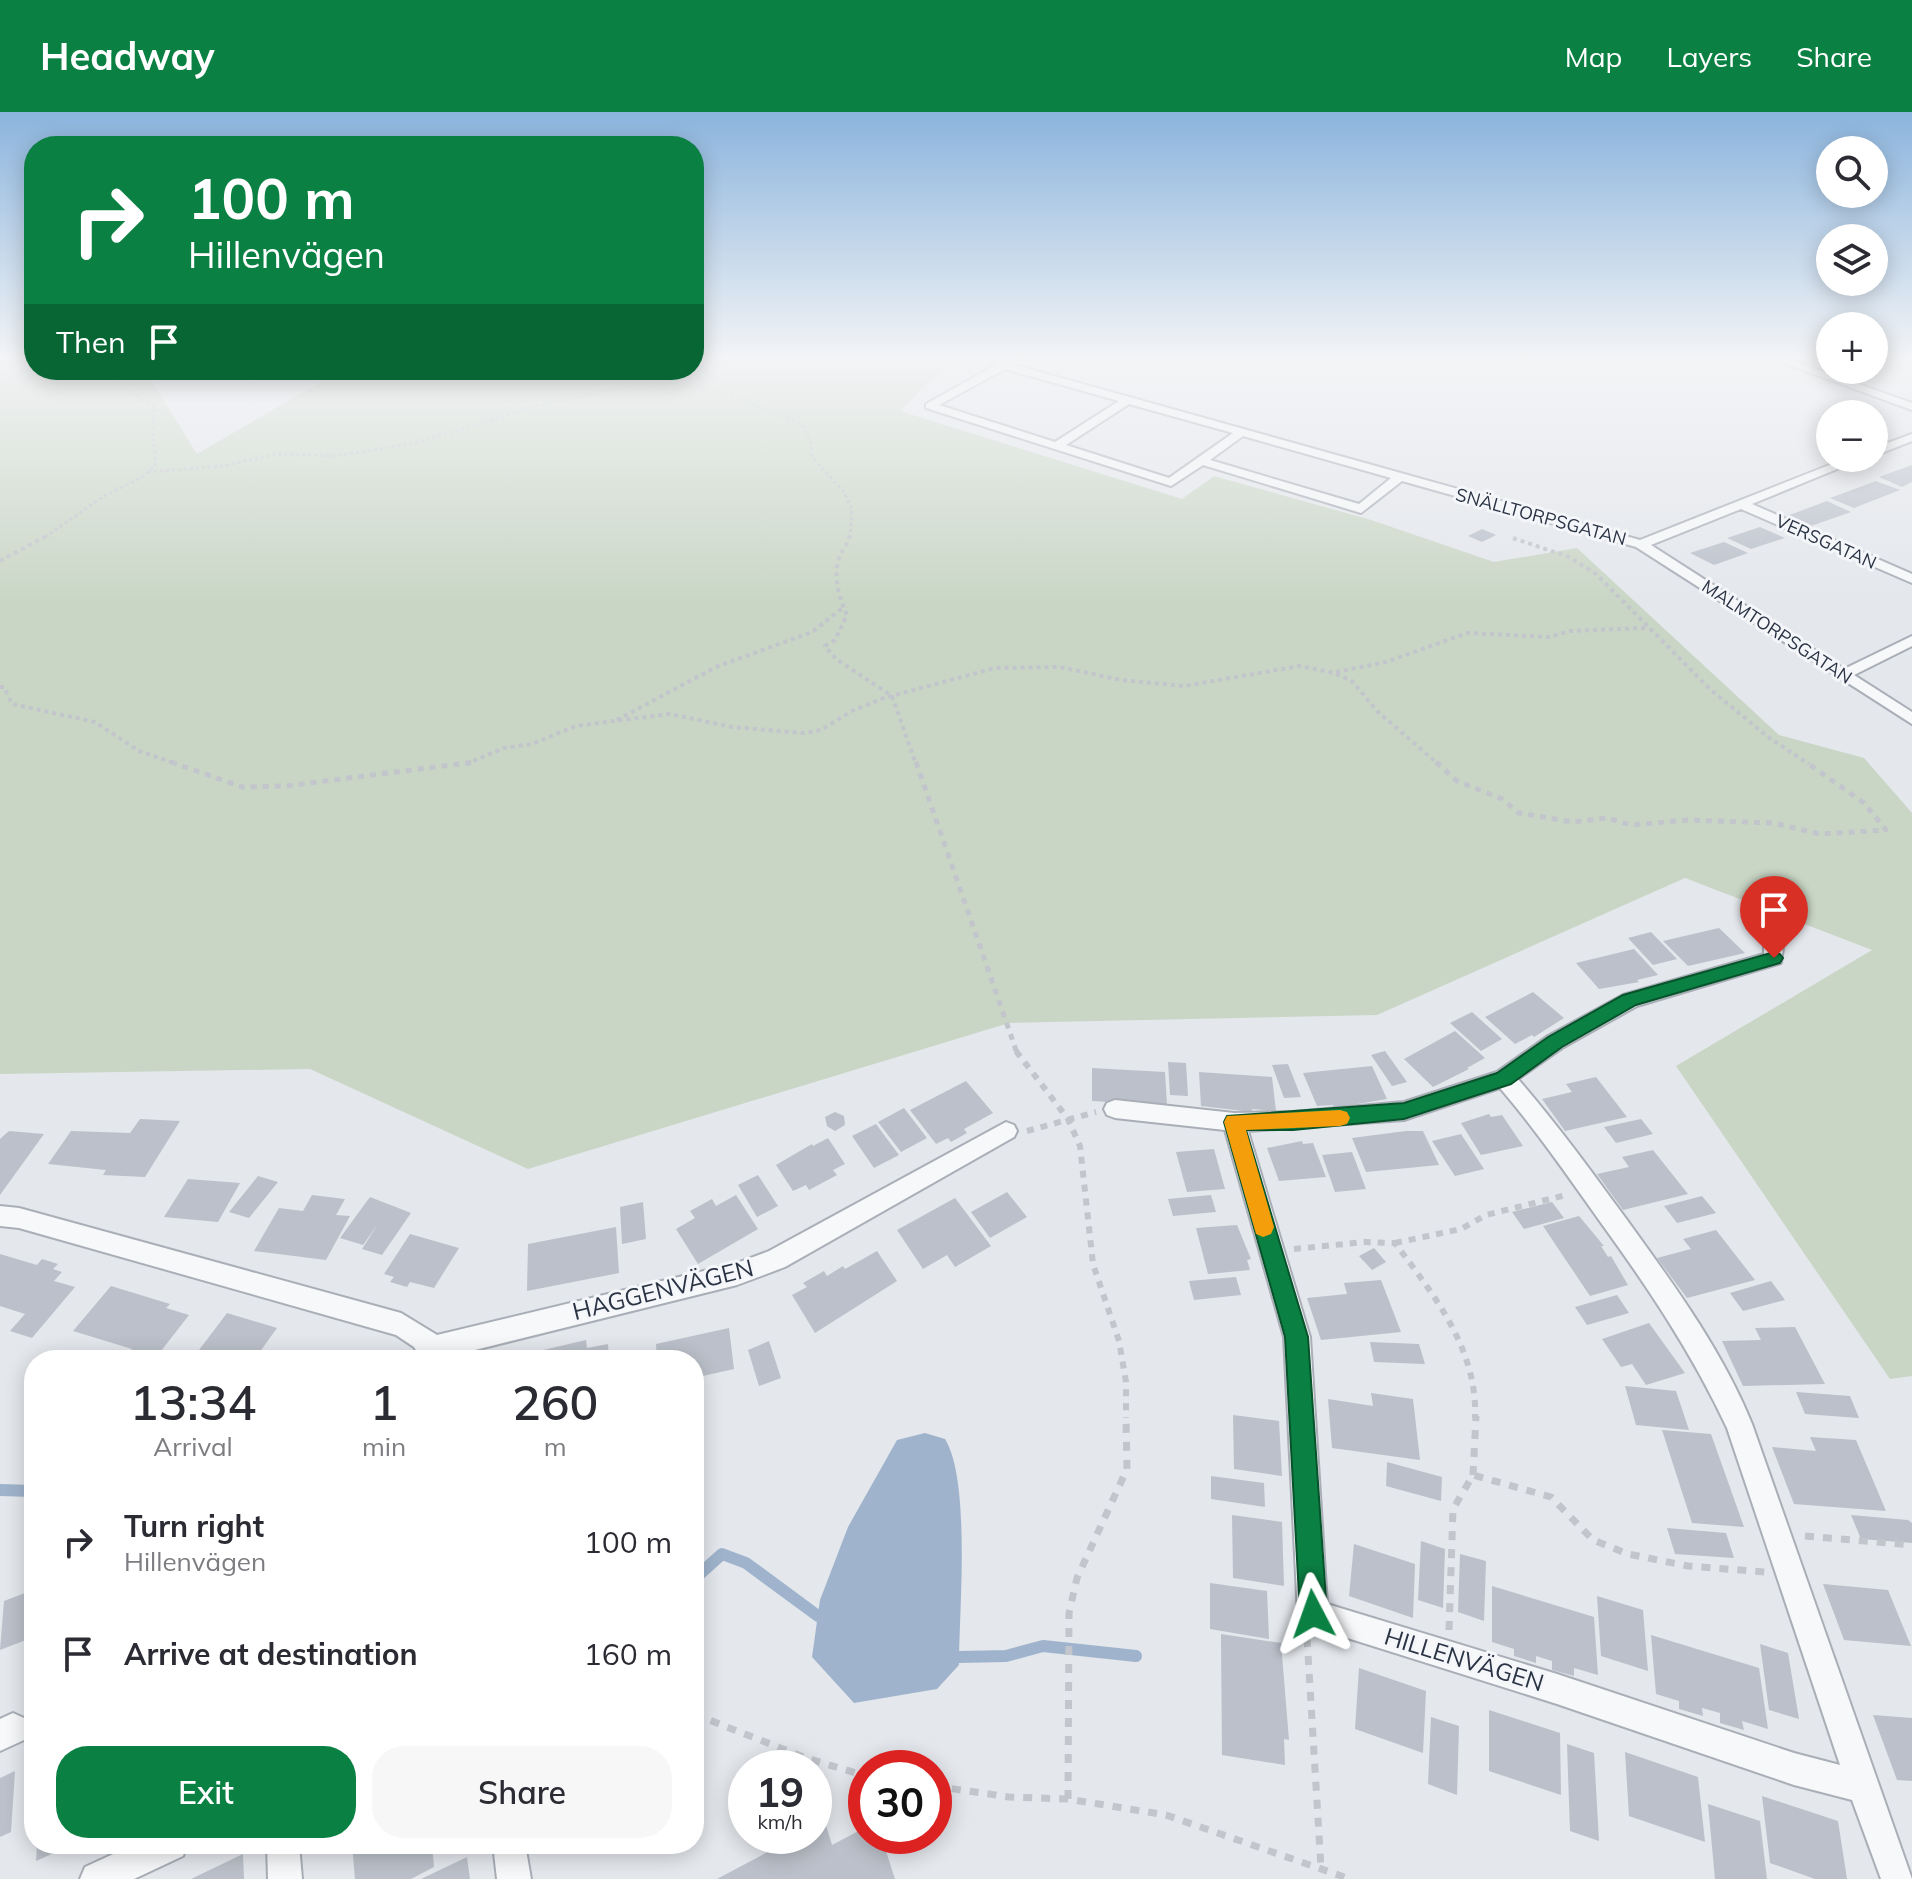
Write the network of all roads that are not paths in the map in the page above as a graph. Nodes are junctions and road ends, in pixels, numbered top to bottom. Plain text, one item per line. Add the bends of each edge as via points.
1 (1032, 438) edge
2 (1068, 438) edge
3 (1233, 438) edge
4 (1259, 438) edge
5 (1908, 438) edge
6 (1893, 444) junction
7 (1056, 446) junction
8 (1888, 446) edge
9 (1912, 452) edge
10 (1202, 461) junction
11 (1822, 472) edge
12 (1398, 478) junction
13 (1741, 504) junction
14 (1641, 544) junction
15 (1912, 564) edge
16 (1896, 572) junction
17 (1912, 579) edge
18 (1912, 640) edge
19 (1843, 675) junction
20 (1912, 719) edge
21 (1774, 940) dead end
22 (1504, 1078) junction
23 (1115, 1109) road end
24 (1234, 1122) junction
25 (1006, 1131) road end
26 (0, 1216) edge
27 (431, 1350) edge
28 (449, 1350) edge
29 (1863, 1787) junction
30 (150, 1854) edge
31 (284, 1854) edge
32 (510, 1854) edge
33 (97, 1879) edge
34 (285, 1879) edge
35 (514, 1879) edge
36 (1898, 1879) edge

1 - 7 street
2 - 7 street
3 - 10 street
4 - 12 street, SNÄLLTORPSGATAN
5 - 6 street
6 - 8 street
6 - 9 street
7 - 10 street via 1171,482
10 - 12 street via 1361,509
11 - 13 street, SNÄLLTORPSGATAN
12 - 14 street, SNÄLLTORPSGATAN
13 - 14 street, SNÄLLTORPSGATAN
13 - 16 street, VERSGATAN
14 - 19 street, MALMTORPSGATAN
15 - 16 street
16 - 17 street, VERSGATAN
18 - 19 street
19 - 20 street, MALMTORPSGATAN
21 - 22 street via 1774,958 1630,1000
22 - 24 street via 1404,1111
22 - 29 street via 1590,1188 1707,1357 1739,1424
23 - 24 street
24 - 29 street, HILLENVÄGEN via 1297,1337 1313,1614
25 - 28 street, HAGGENVÄGEN via 777,1259
26 - 27 street, HAGGENVÄGEN via 401,1325 422,1336
29 - 36 street
30 - 33 street
31 - 34 street
32 - 35 street

